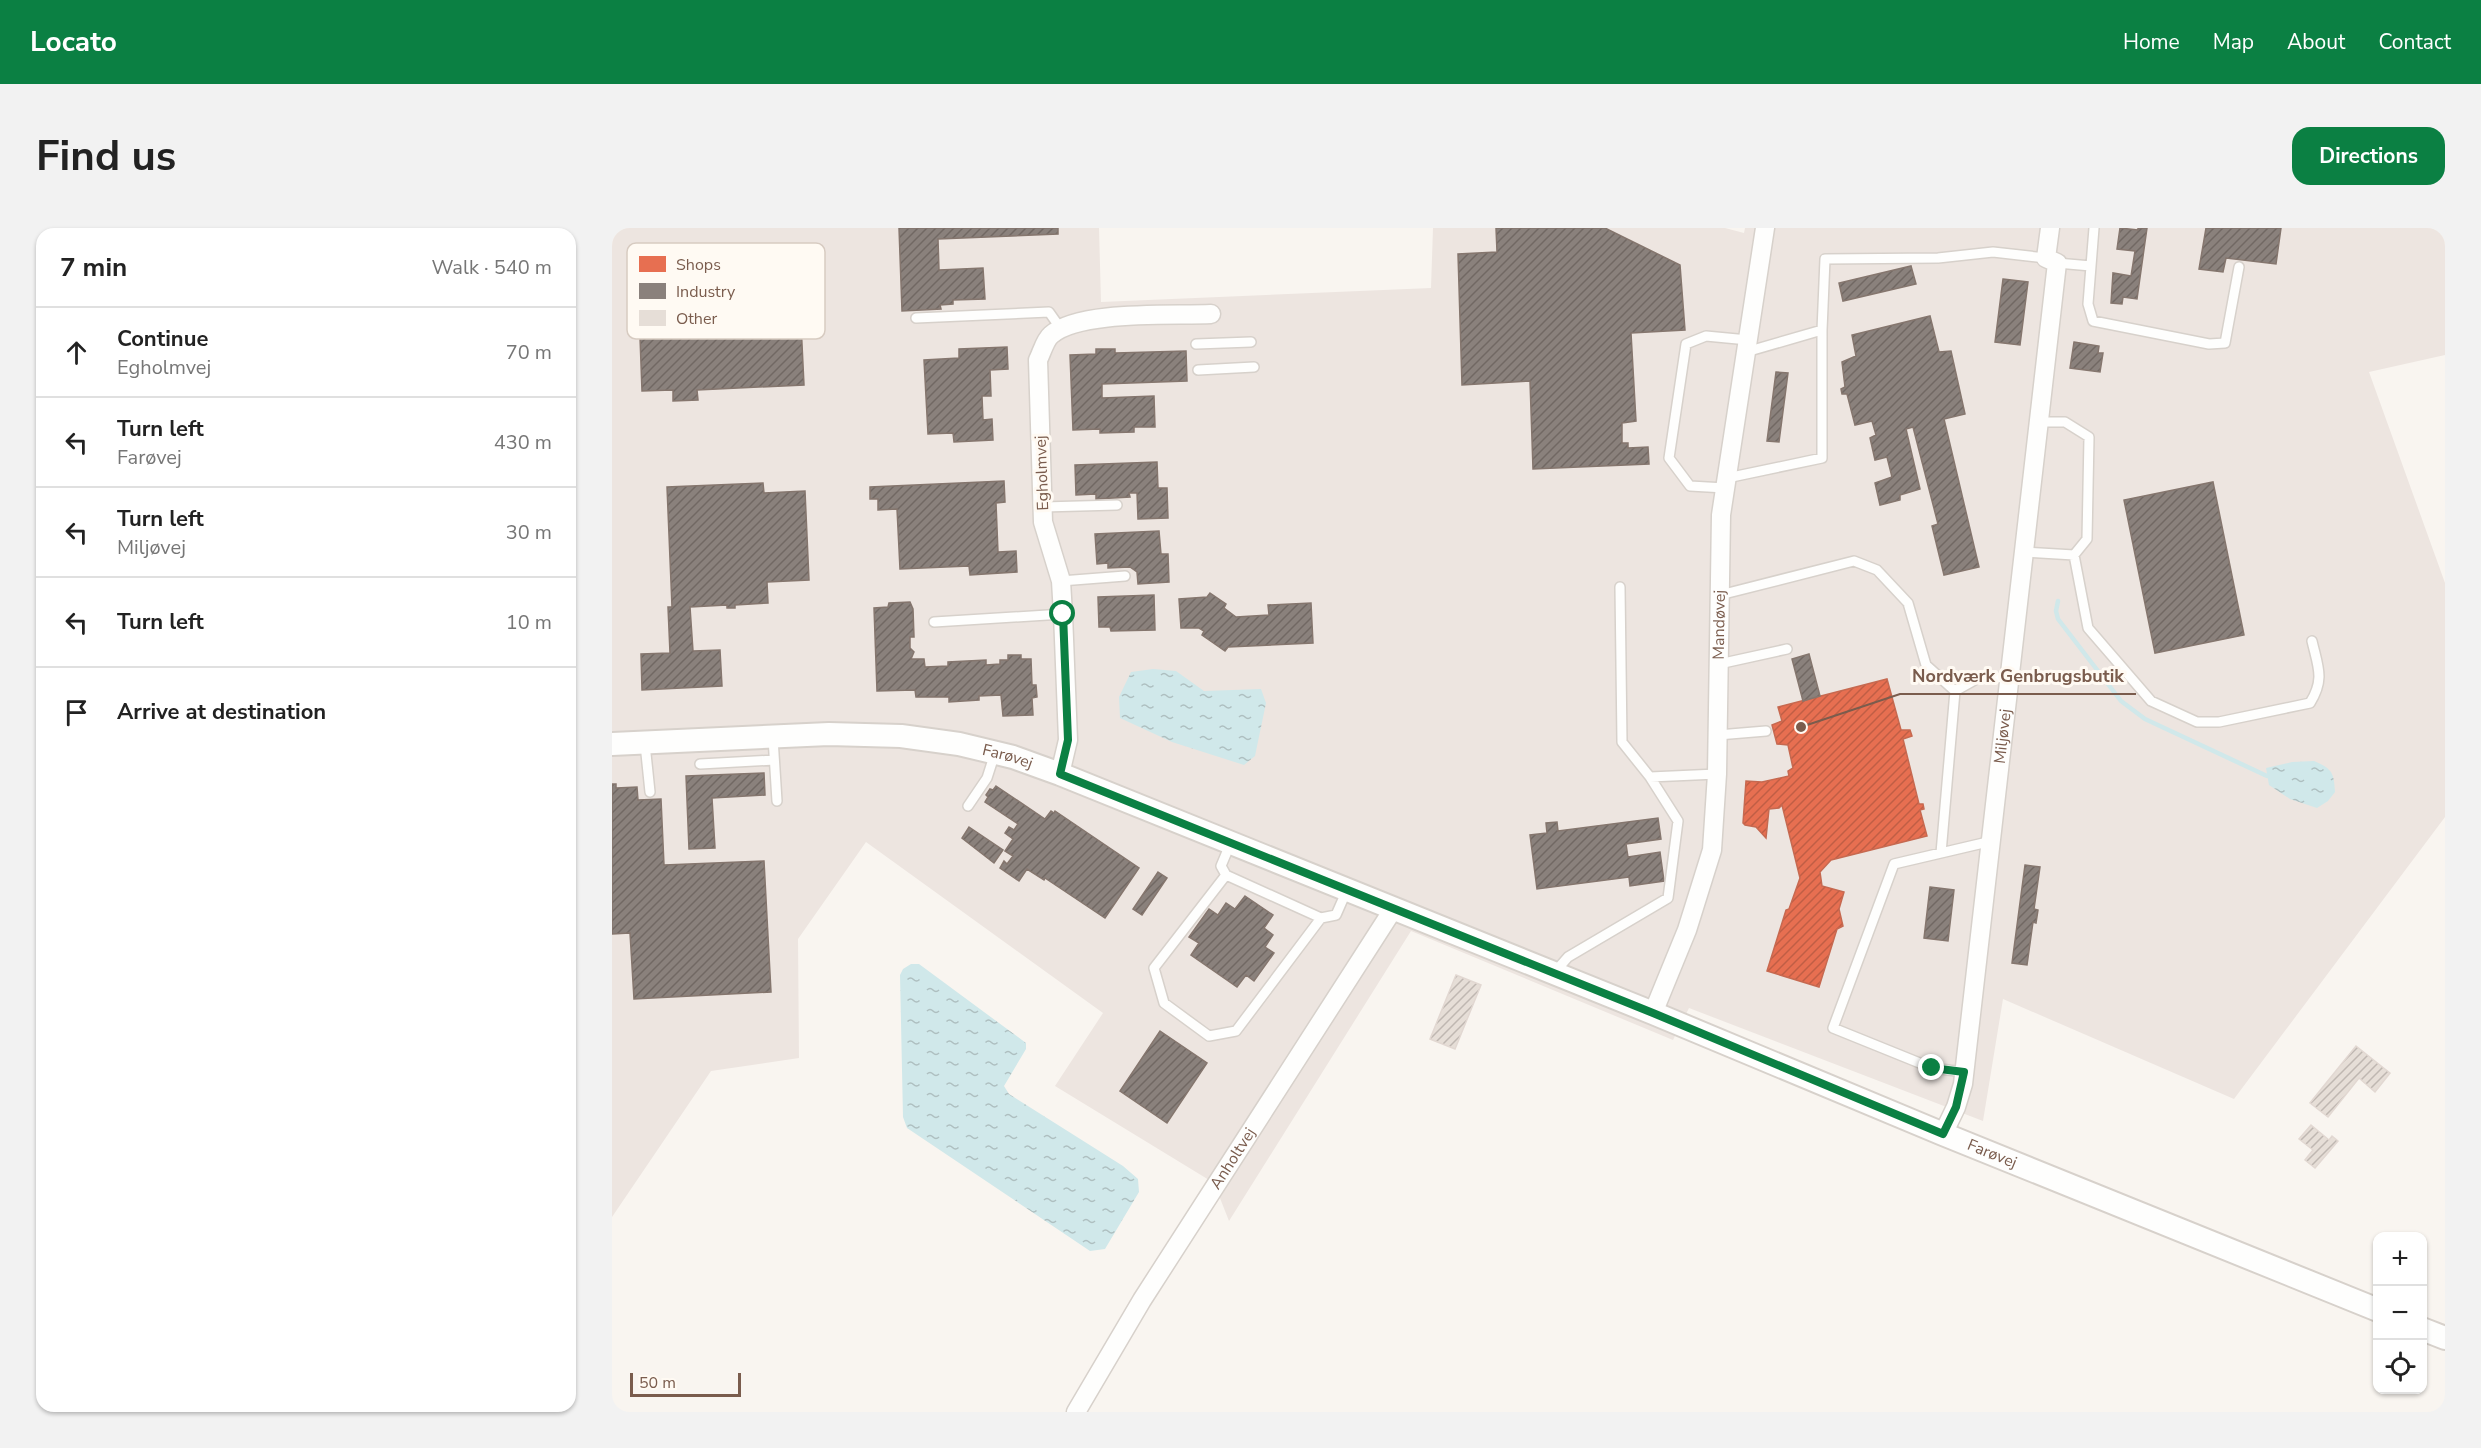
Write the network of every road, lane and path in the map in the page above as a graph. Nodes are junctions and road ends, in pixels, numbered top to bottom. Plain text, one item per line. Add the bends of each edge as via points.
1 (1765, 228) edge
2 (2050, 228) edge
3 (2094, 228) edge
4 (2051, 260) junction
5 (2091, 266) junction
6 (2239, 267) dead end
7 (1211, 314) dead end
8 (916, 318) dead end
9 (1061, 329) junction
10 (1822, 330) junction
11 (1251, 342) dead end
12 (1196, 344) dead end
13 (1747, 346) junction
14 (1254, 367) dead end
15 (1197, 370) dead end
16 (2039, 422) junction
17 (1726, 483) junction
18 (1117, 505) dead end
19 (1043, 507) junction
20 (2024, 552) junction
21 (2074, 555) junction
22 (1125, 576) dead end
23 (1061, 581) junction
24 (1620, 587) dead end
25 (1720, 595) junction
26 (1063, 614) junction
27 (934, 622) dead end
28 (2312, 641) dead end
29 (1787, 649) dead end
30 (1719, 664) junction
31 (2011, 678) junction
32 (1955, 691) junction
33 (1766, 731) dead end
34 (1718, 735) junction
35 (773, 736) junction
36 (645, 743) junction
37 (612, 744) edge
38 (995, 753) junction
39 (774, 760) junction
40 (700, 764) dead end
41 (1060, 774) junction
42 (1717, 774) junction
43 (1650, 777) junction
44 (650, 792) dead end
45 (777, 801) dead end
46 (968, 806) dead end
47 (1992, 841) junction
48 (1231, 843) junction
49 (1941, 853) junction
50 (1226, 875) junction
51 (1347, 890) junction
52 (1394, 908) junction
53 (1321, 918) junction
54 (1554, 973) junction
55 (1653, 1013) junction
56 (1964, 1072) junction
57 (1943, 1134) junction
58 (2373, 1308) edge
59 (2427, 1331) edge
60 (2445, 1338) edge
61 (1076, 1412) edge

1 - 13 street, Mandøvej
2 - 4 street
3 - 5 lane
4 - 5 lane
4 - 10 lane via 1993,252 1938,258 1825,259
4 - 16 street, Miljøvej
5 - 6 lane via 2088,304 2093,321 2209,344 2225,343
7 - 9 street via 1092,319
8 - 9 lane via 1048,312
9 - 19 street, Egholmvej via 1049,336 1038,360
10 - 13 lane
10 - 17 lane via 1822,458
11 - 12 lane
13 - 17 street, Mandøvej
13 - 17 lane via 1706,336 1686,344 1669,458 1690,486
14 - 15 lane
16 - 20 street, Miljøvej
16 - 21 lane via 2065,422 2089,437 2087,539
17 - 25 street, Mandøvej via 1721,515
18 - 19 lane
19 - 23 street, Egholmvej via 1043,522
20 - 21 lane
20 - 31 street, Miljøvej
21 - 28 lane via 2088,628 2151,701 2197,722 2219,722 2310,703 2318,690 2319,673
22 - 23 lane
23 - 26 street, Egholmvej
24 - 43 lane via 1622,742
25 - 30 street, Mandøvej
25 - 32 lane via 1854,561 1877,570 1908,603 1926,665
26 - 27 lane
26 - 41 street, Egholmvej via 1068,740
29 - 30 lane
30 - 34 street, Mandøvej
31 - 32 lane via 1980,677
31 - 47 street, Miljøvej
32 - 49 lane
33 - 34 lane
34 - 42 street, Mandøvej
35 - 36 street, Farøvej
35 - 38 street, Farøvej via 901,736
35 - 39 lane
36 - 37 street, Farøvej
36 - 44 lane
38 - 41 street, Farøvej
38 - 46 lane via 987,778
39 - 40 lane
39 - 45 lane
41 - 48 street, Farøvej
42 - 43 lane
42 - 55 street, Mandøvej via 1712,850 1687,930
43 - 54 lane via 1678,820 1668,898 1568,957
47 - 49 lane
47 - 56 street, Miljøvej
48 - 50 lane via 1221,866
48 - 51 street, Farøvej
49 - 56 lane via 1894,864 1833,1028 1932,1068
50 - 53 lane
50 - 53 lane via 1154,968 1164,1003 1209,1036 1236,1031
51 - 52 street, Farøvej
51 - 53 lane via 1336,915
52 - 54 street, Farøvej
52 - 61 street, Anholtvej via 1142,1299
54 - 55 street, Farøvej
55 - 57 street, Farøvej
56 - 57 street, Miljøvej via 1956,1107
57 - 58 street, Farøvej
59 - 60 street

